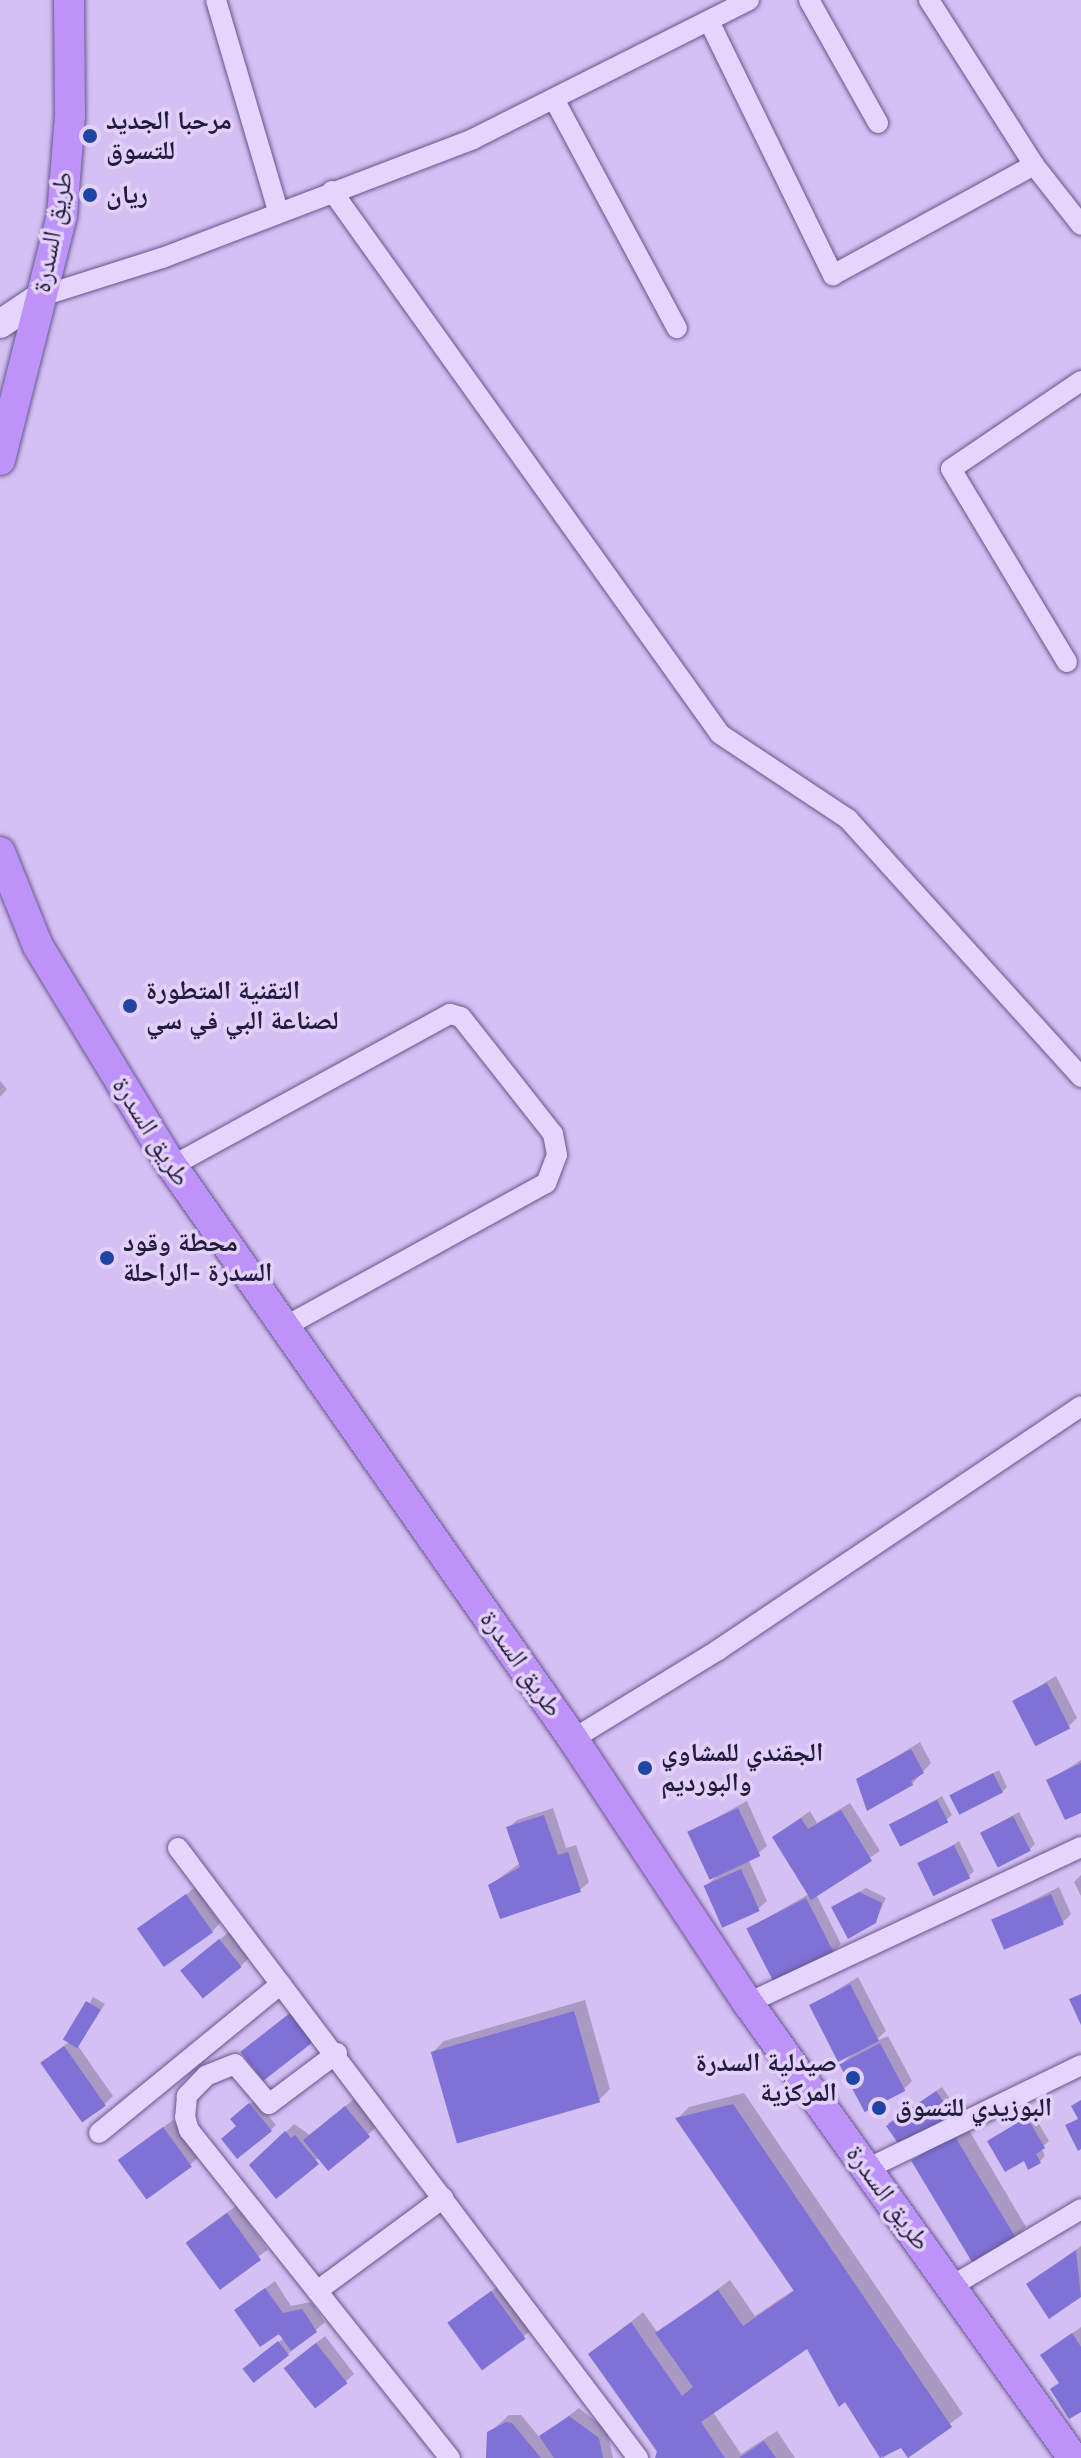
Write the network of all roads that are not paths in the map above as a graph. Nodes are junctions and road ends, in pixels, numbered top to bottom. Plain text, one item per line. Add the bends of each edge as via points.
1 (69, 0) edge
2 (216, 0) edge
3 (749, 0) edge
4 (809, 0) edge
5 (929, 0) edge
6 (709, 21) junction
7 (554, 99) junction
8 (878, 123) dead end
9 (1034, 165) junction
10 (332, 191) junction
11 (278, 211) junction
12 (1081, 225) edge
13 (42, 296) junction
14 (0, 324) edge
15 (677, 328) dead end
16 (1081, 381) edge
17 (2, 442) edge
18 (1067, 662) dead end
19 (0, 852) edge
20 (6, 889) edge
21 (1081, 1077) edge
22 (172, 1166) junction
23 (286, 1326) junction
24 (1081, 1406) edge
25 (573, 1739) junction
26 (1081, 1847) edge
27 (178, 1848) dead end
28 (281, 1984) junction
29 (748, 2003) junction
30 (337, 2053) junction
31 (1081, 2065) edge
32 (99, 2133) dead end
33 (867, 2169) junction
34 (443, 2198) junction
35 (1081, 2209) edge
36 (952, 2286) junction
37 (317, 2291) junction
38 (450, 2458) edge
39 (638, 2458) edge
40 (1073, 2458) edge

1 - 13 main road, طريق السدرة via 70,116 62,215
2 - 11 street
3 - 6 street
4 - 8 street
5 - 9 street
6 - 7 street
6 - 9 street via 833,275
7 - 10 street via 473,139
7 - 15 street
9 - 12 street
10 - 11 street
10 - 21 street via 720,734 848,819
11 - 13 street via 147,263
13 - 14 street
13 - 17 main road, طريق السدرة
16 - 18 street via 951,469
19 - 20 main road, طريق السدرة
20 - 22 main road, طريق السدرة
22 - 23 main road, طريق السدرة
22 - 23 street via 450,1014 461,1017 553,1134 557,1155 546,1183
23 - 25 main road, طريق السدرة
24 - 25 street via 731,1642
25 - 29 main road, طريق السدرة
26 - 29 street
27 - 28 street
28 - 30 street
28 - 32 street
29 - 33 main road, طريق السدرة
30 - 34 street
30 - 37 street via 269,2104 235,2064 192,2088 185,2106 189,2130
31 - 33 street
33 - 36 main road, طريق السدرة
34 - 37 street
34 - 39 street
35 - 36 street
36 - 40 main road, طريق السدرة
37 - 38 street

